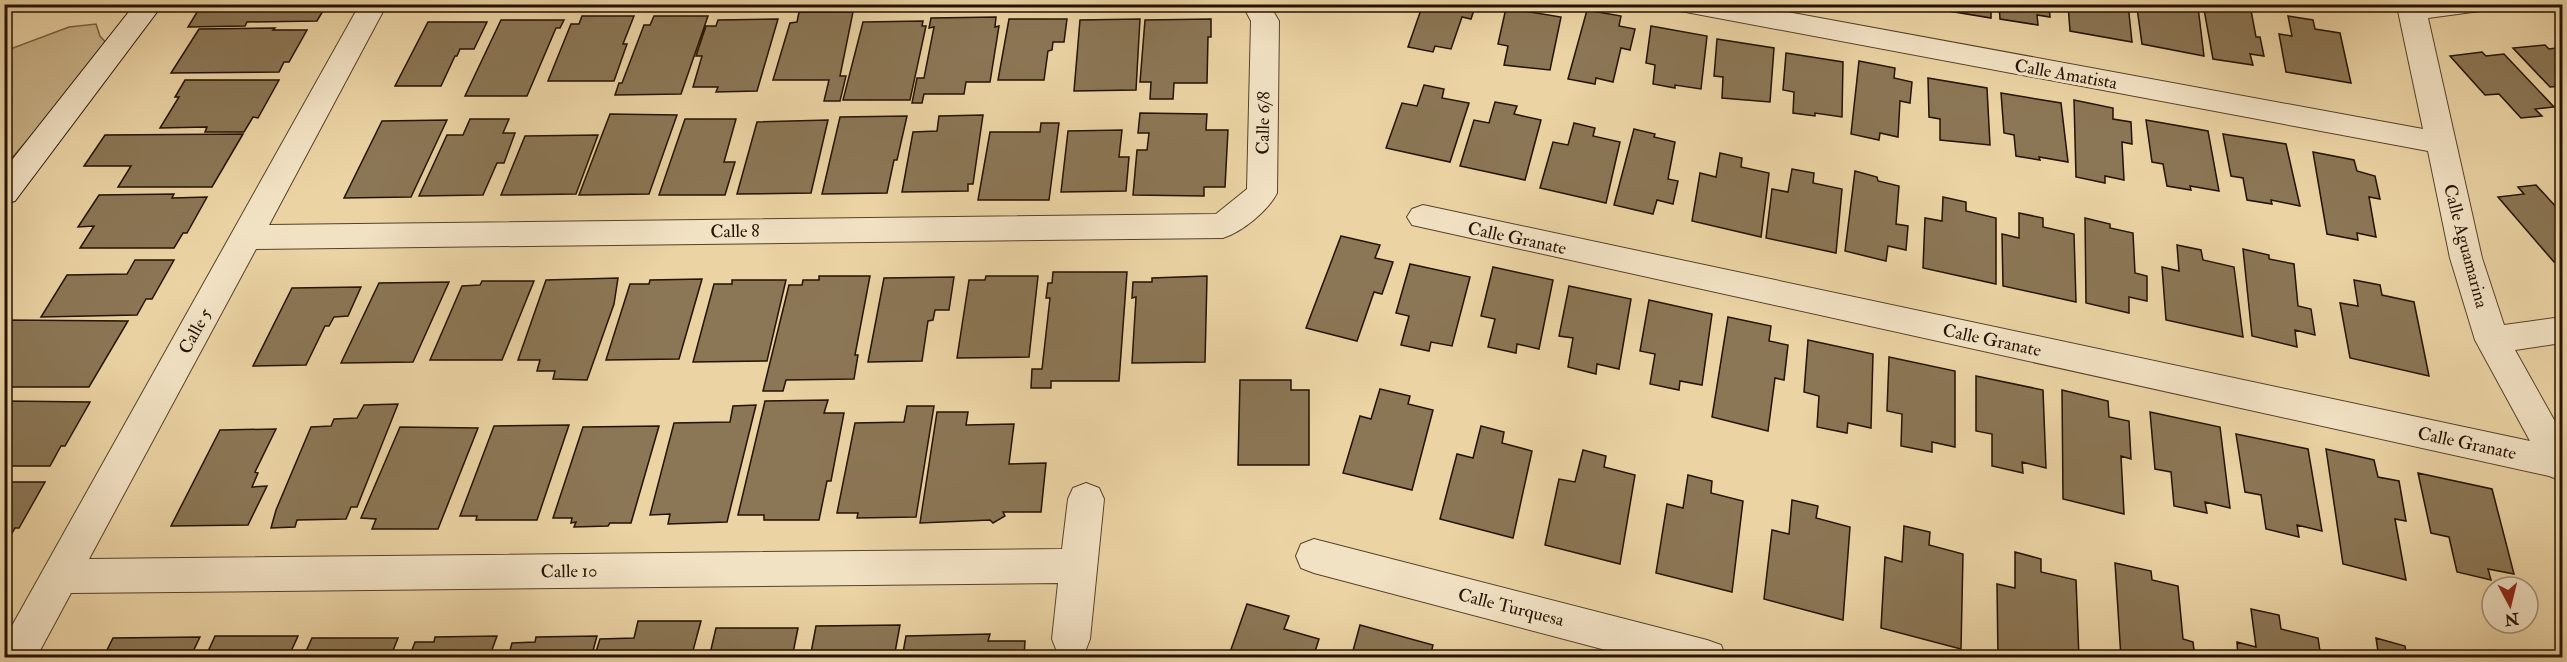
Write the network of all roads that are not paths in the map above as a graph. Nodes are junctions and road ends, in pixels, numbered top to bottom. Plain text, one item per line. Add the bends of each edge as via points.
1 (150, 4) edge
2 (374, 4) edge
3 (1255, 4) edge
4 (1690, 4) edge
5 (2470, 4) edge
6 (2410, 7) edge
7 (2441, 143) junction
8 (4, 193) edge
9 (1423, 217) dead end
10 (1223, 226) joint
11 (248, 237) junction
12 (2562, 330) edge
13 (2492, 339) junction
14 (2562, 464) edge
15 (1086, 499) dead end
16 (1314, 556) dead end
17 (1079, 566) junction
18 (60, 576) junction
19 (1071, 639) dead end
20 (15, 657) edge
21 (1707, 657) edge

1 - 8 street
2 - 11 street, Calle 5
3 - 10 street, Calle 6/8 via 1264,21 1262,193
4 - 7 street, Calle Amatista
5 - 6 street
6 - 7 street, Calle Aguamarina
7 - 13 street, Calle Aguamarina via 2466,258
9 - 14 street, Calle Granate
10 - 11 street, Calle 8
11 - 18 street, Calle 5
12 - 13 street
13 - 14 street, Calle Aguamarina
15 - 17 street
16 - 21 street, Calle Turquesa
17 - 18 street, Calle 10
17 - 19 street
18 - 20 street, Calle 5

